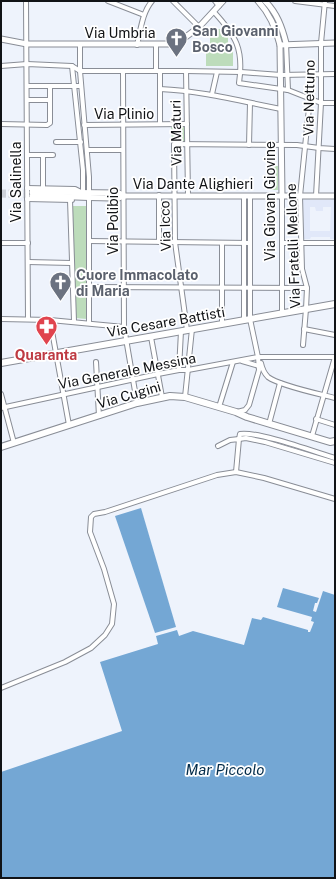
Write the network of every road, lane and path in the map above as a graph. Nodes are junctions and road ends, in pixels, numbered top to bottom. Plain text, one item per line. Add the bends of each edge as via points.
1 (26, 1) edge
2 (108, 1) edge
3 (152, 1) edge
4 (173, 1) edge
5 (215, 1) edge
6 (223, 1) edge
7 (258, 1) edge
8 (265, 1) edge
9 (296, 1) edge
10 (325, 3) edge
11 (219, 6) junction
12 (335, 6) edge
13 (214, 12) junction
14 (144, 15) junction
15 (199, 27) junction
16 (1, 38) edge
17 (321, 43) junction
18 (335, 43) edge
19 (27, 44) junction
20 (137, 44) junction
21 (283, 44) junction
22 (80, 45) junction
23 (156, 45) junction
24 (26, 64) junction
25 (1, 66) edge
26 (72, 66) junction
27 (80, 71) junction
28 (158, 71) junction
29 (186, 71) junction
30 (123, 72) junction
31 (217, 72) junction
32 (241, 72) junction
33 (288, 74) junction
34 (321, 74) junction
35 (335, 74) edge
36 (281, 75) junction
37 (27, 86) junction
38 (50, 86) junction
39 (73, 86) junction
40 (81, 86) junction
41 (160, 89) junction
42 (281, 89) junction
43 (186, 90) junction
44 (288, 90) junction
45 (212, 94) junction
46 (310, 98) junction
47 (27, 100) junction
48 (50, 100) junction
49 (250, 103) junction
50 (321, 103) junction
51 (335, 103) edge
52 (75, 106) junction
53 (83, 106) junction
54 (281, 109) junction
55 (1, 124) edge
56 (27, 124) junction
57 (160, 124) junction
58 (187, 124) junction
59 (84, 125) junction
60 (123, 125) junction
61 (86, 141) junction
62 (56, 142) dead end
63 (80, 142) junction
64 (187, 144) junction
65 (249, 144) junction
66 (281, 145) junction
67 (304, 146) junction
68 (319, 148) junction
69 (335, 148) edge
70 (87, 150) junction
71 (123, 150) junction
72 (27, 155) junction
73 (43, 155) junction
74 (53, 155) dead end
75 (83, 170) junction
76 (88, 170) junction
77 (26, 188) junction
78 (43, 188) junction
79 (85, 193) junction
80 (124, 196) junction
81 (159, 196) junction
82 (175, 196) junction
83 (188, 196) junction
84 (244, 196) junction
85 (250, 196) junction
86 (282, 196) junction
87 (300, 196) junction
88 (316, 196) junction
89 (335, 196) edge
90 (79, 198) junction
91 (27, 200) junction
92 (70, 200) junction
93 (89, 241) junction
94 (123, 242) junction
95 (159, 242) junction
96 (175, 242) junction
97 (282, 242) junction
98 (1, 243) edge
99 (28, 243) junction
100 (222, 243) junction
101 (244, 243) junction
102 (250, 243) junction
103 (301, 243) junction
104 (335, 243) edge
105 (28, 262) junction
106 (71, 262) junction
107 (89, 287) junction
108 (124, 288) junction
109 (181, 288) junction
110 (222, 288) junction
111 (244, 288) junction
112 (250, 288) junction
113 (282, 288) junction
114 (306, 288) junction
115 (335, 304) edge
116 (306, 309) junction
117 (282, 314) junction
118 (1, 319) edge
119 (28, 319) junction
120 (50, 320) junction
121 (247, 320) junction
122 (74, 322) junction
123 (89, 322) junction
124 (222, 324) junction
125 (124, 326) junction
126 (304, 329) junction
127 (187, 330) junction
128 (335, 335) edge
129 (151, 337) junction
130 (126, 341) junction
131 (303, 345) dead end
132 (56, 354) junction
133 (261, 357) junction
134 (335, 357) edge
135 (240, 361) junction
136 (96, 362) dead end
137 (233, 362) junction
138 (1, 363) edge
139 (259, 366) junction
140 (179, 370) junction
141 (188, 370) junction
142 (158, 374) junction
143 (266, 374) junction
144 (258, 376) junction
145 (133, 379) junction
146 (280, 382) junction
147 (98, 386) junction
148 (1, 394) edge
149 (64, 394) junction
150 (324, 396) junction
151 (162, 397) junction
152 (185, 397) junction
153 (335, 398) edge
154 (137, 403) junction
155 (3, 407) edge
156 (219, 407) junction
157 (236, 412) junction
158 (99, 416) junction
159 (316, 419) junction
160 (269, 424) junction
161 (69, 425) junction
162 (335, 425) edge
163 (312, 436) junction
164 (239, 439) junction
165 (335, 441) edge
166 (16, 442) junction
167 (218, 446) dead end
168 (1, 447) edge
169 (335, 458) edge
170 (335, 463) edge
171 (236, 472) junction
172 (335, 499) edge
173 (1, 688) edge

1 - 19 street, Via Salinella
2 - 14 street
3 - 14 street
4 - 15 street
5 - 11 street
6 - 11 street, Via Umbria
7 - 21 street via 271,19
8 - 21 street via 279,21
9 - 10 street
10 - 12 street
10 - 17 street, Via Nettuno
11 - 13 street, Via Umbria
13 - 15 street, Via Umbria
13 - 32 street via 235,38 240,54
14 - 20 street
15 - 23 street, Via Umbria via 183,39
16 - 19 street, Via Umbria
17 - 18 street
17 - 21 street
17 - 34 street, Via Nettuno
19 - 22 street, Via Umbria
19 - 24 street, Via Salinella
20 - 22 street, Via Umbria
20 - 23 street, Via Umbria
21 - 33 street
21 - 36 street, Via Giovan Giovine
22 - 27 street
23 - 28 street
24 - 25 street
24 - 26 street
24 - 37 street, Via Salinella
26 - 27 street
26 - 39 street
27 - 30 street
27 - 40 street
28 - 29 street
28 - 30 street
28 - 41 street
29 - 31 street
29 - 43 street, Via Maturi
30 - 60 street, Via Polibio
31 - 32 street
31 - 45 street
32 - 36 street
32 - 42 street via 239,83
33 - 34 street
33 - 36 street
33 - 44 street
34 - 35 street
34 - 50 street, Via Nettuno
36 - 42 street, Via Giovan Giovine
37 - 38 street
37 - 47 street, Via Salinella
38 - 39 street
38 - 48 street
39 - 40 street
39 - 52 street
40 - 53 street
41 - 43 street
41 - 57 street
42 - 44 street
42 - 54 street, Via Giovan Giovine
43 - 45 street
43 - 58 street, Via Maturi
44 - 46 street
45 - 49 street
46 - 50 street
46 - 67 street, Via Fratelli Mellone
47 - 48 street
47 - 56 street, Via Salinella
48 - 56 street via 50,123
49 - 54 street
49 - 65 street
50 - 51 street
50 - 68 street, Via Nettuno
52 - 53 street
52 - 63 street
53 - 59 street
54 - 66 street, Via Giovan Giovine
55 - 56 street
56 - 72 street, Via Salinella
57 - 58 street, Via Plinio
57 - 60 street, Via Plinio
58 - 64 street, Via Maturi
59 - 60 street, Via Plinio
59 - 61 street
60 - 71 street, Via Polibio
61 - 63 street
61 - 70 street
62 - 63 street
63 - 75 street
64 - 65 street
64 - 82 street, Via Icco via 174,144
64 - 83 street, Via Maturi
65 - 66 street
66 - 67 street
66 - 86 street, Via Giovan Giovine
67 - 68 street
67 - 87 street, Via Fratelli Mellone
68 - 69 street
68 - 88 street, Via Nettuno
70 - 71 street
70 - 76 street
71 - 80 street, Via Polibio
72 - 73 street
72 - 77 street, Via Salinella
73 - 74 street
73 - 78 street
75 - 76 street
75 - 79 street
76 - 79 street
77 - 78 street, Via Dante Alighieri
77 - 91 street, Via Salinella
78 - 79 street, Via Dante Alighieri via 75,189
79 - 80 street, Via Dante Alighieri via 119,198
79 - 90 street, Via Dante Alighieri
79 - 90 street, Via Dante Alighieri via 32,194
79 - 93 street
80 - 81 street, Via Dante Alighieri
80 - 94 street, Via Polibio
81 - 82 street, Via Dante Alighieri
81 - 95 street
82 - 83 street, Via Dante Alighieri
82 - 96 street, Via Icco
83 - 84 street, Via Dante Alighieri
84 - 85 street, Via Dante Alighieri
84 - 101 street
85 - 86 street, Via Dante Alighieri
85 - 102 street
86 - 87 street, Via Dante Alighieri
86 - 97 street, Via Giovan Giovine
87 - 88 street, Via Dante Alighieri
87 - 103 street, Via Fratelli Mellone
88 - 89 street, Via Dante Alighieri
90 - 92 street, Via Dante Alighieri
91 - 92 street, Via Dante Alighieri
91 - 99 street, Via Salinella
92 - 106 street
93 - 94 street
93 - 107 street
94 - 95 street
94 - 108 street, Via Polibio
95 - 96 street
96 - 100 street
96 - 109 street, Via Icco
97 - 103 street
97 - 113 street, Via Giovan Giovine
98 - 99 street
99 - 105 street, Via Salinella
100 - 101 street
100 - 110 street
101 - 102 street
101 - 111 street
102 - 112 street
103 - 104 street
103 - 114 street, Via Fratelli Mellone
105 - 106 street
105 - 119 street, Via Salinella
106 - 122 street
107 - 108 street
107 - 123 street
108 - 109 street
108 - 125 street, Via Polibio
109 - 110 street
109 - 127 street, Via Icco
110 - 111 street
110 - 124 street
111 - 112 street
111 - 121 street
112 - 113 street
112 - 121 street
113 - 114 street
113 - 117 street, Via Giovan Giovine
114 - 116 street, Via Fratelli Mellone
115 - 116 main road, Via Cesare Battisti
116 - 117 main road, Via Cesare Battisti
116 - 126 street, Via Fratelli Mellone
117 - 121 main road, Via Cesare Battisti
118 - 119 street
119 - 120 street
120 - 122 street
120 - 132 street
121 - 124 main road, Via Cesare Battisti
121 - 133 street
122 - 123 street
123 - 125 street
124 - 127 main road, Via Cesare Battisti
125 - 130 street, Via Polibio
126 - 128 street
126 - 131 street, Via Fratelli Mellone
127 - 129 main road, Via Cesare Battisti
127 - 140 street
127 - 141 street
129 - 130 main road, Via Cesare Battisti
129 - 142 street
130 - 132 main road, Via Cesare Battisti
130 - 145 street, Via Polibio
132 - 138 main road, Via Cesare Battisti
132 - 149 street
133 - 134 street, Via Generale Messina
133 - 135 street, Via Generale Messina
133 - 139 street
133 - 143 street via 262,369
134 - 150 street
135 - 137 street, Via Generale Messina
135 - 139 street
136 - 147 street
137 - 141 street, Via Generale Messina
137 - 156 street
139 - 144 street
140 - 141 street, Via Generale Messina
140 - 142 street, Via Generale Messina
141 - 152 street
142 - 145 street, Via Generale Messina
142 - 151 street
143 - 144 street
143 - 146 street
144 - 157 street via 249,405 245,410
145 - 147 street, Via Generale Messina
145 - 154 street, Via Polibio
146 - 150 street
146 - 160 street
147 - 149 street, Via Generale Messina
147 - 158 street
148 - 155 street
149 - 155 street, Via Generale Messina
149 - 161 street
150 - 153 street
150 - 159 street
151 - 152 main road, Via Cugini
151 - 154 main road, Via Cugini
152 - 156 main road, Via Cugini
154 - 158 main road, Via Cugini
155 - 166 street
156 - 157 main road, Via Cugini
157 - 160 main road, Via Cugini
158 - 161 main road, Via Cugini
159 - 162 street
159 - 163 street
160 - 163 main road, Via Cugini
161 - 166 main road, Via Cugini
163 - 165 main road, Via Cugini via 330,442
164 - 167 street
164 - 169 street via 240,434 246,433
164 - 170 street via 264,442
164 - 171 street
166 - 168 main road, Via Cugini
171 - 172 street
171 - 173 street via 218,475 94,514 91,517 90,532 114,604 112,624 91,648 65,662

